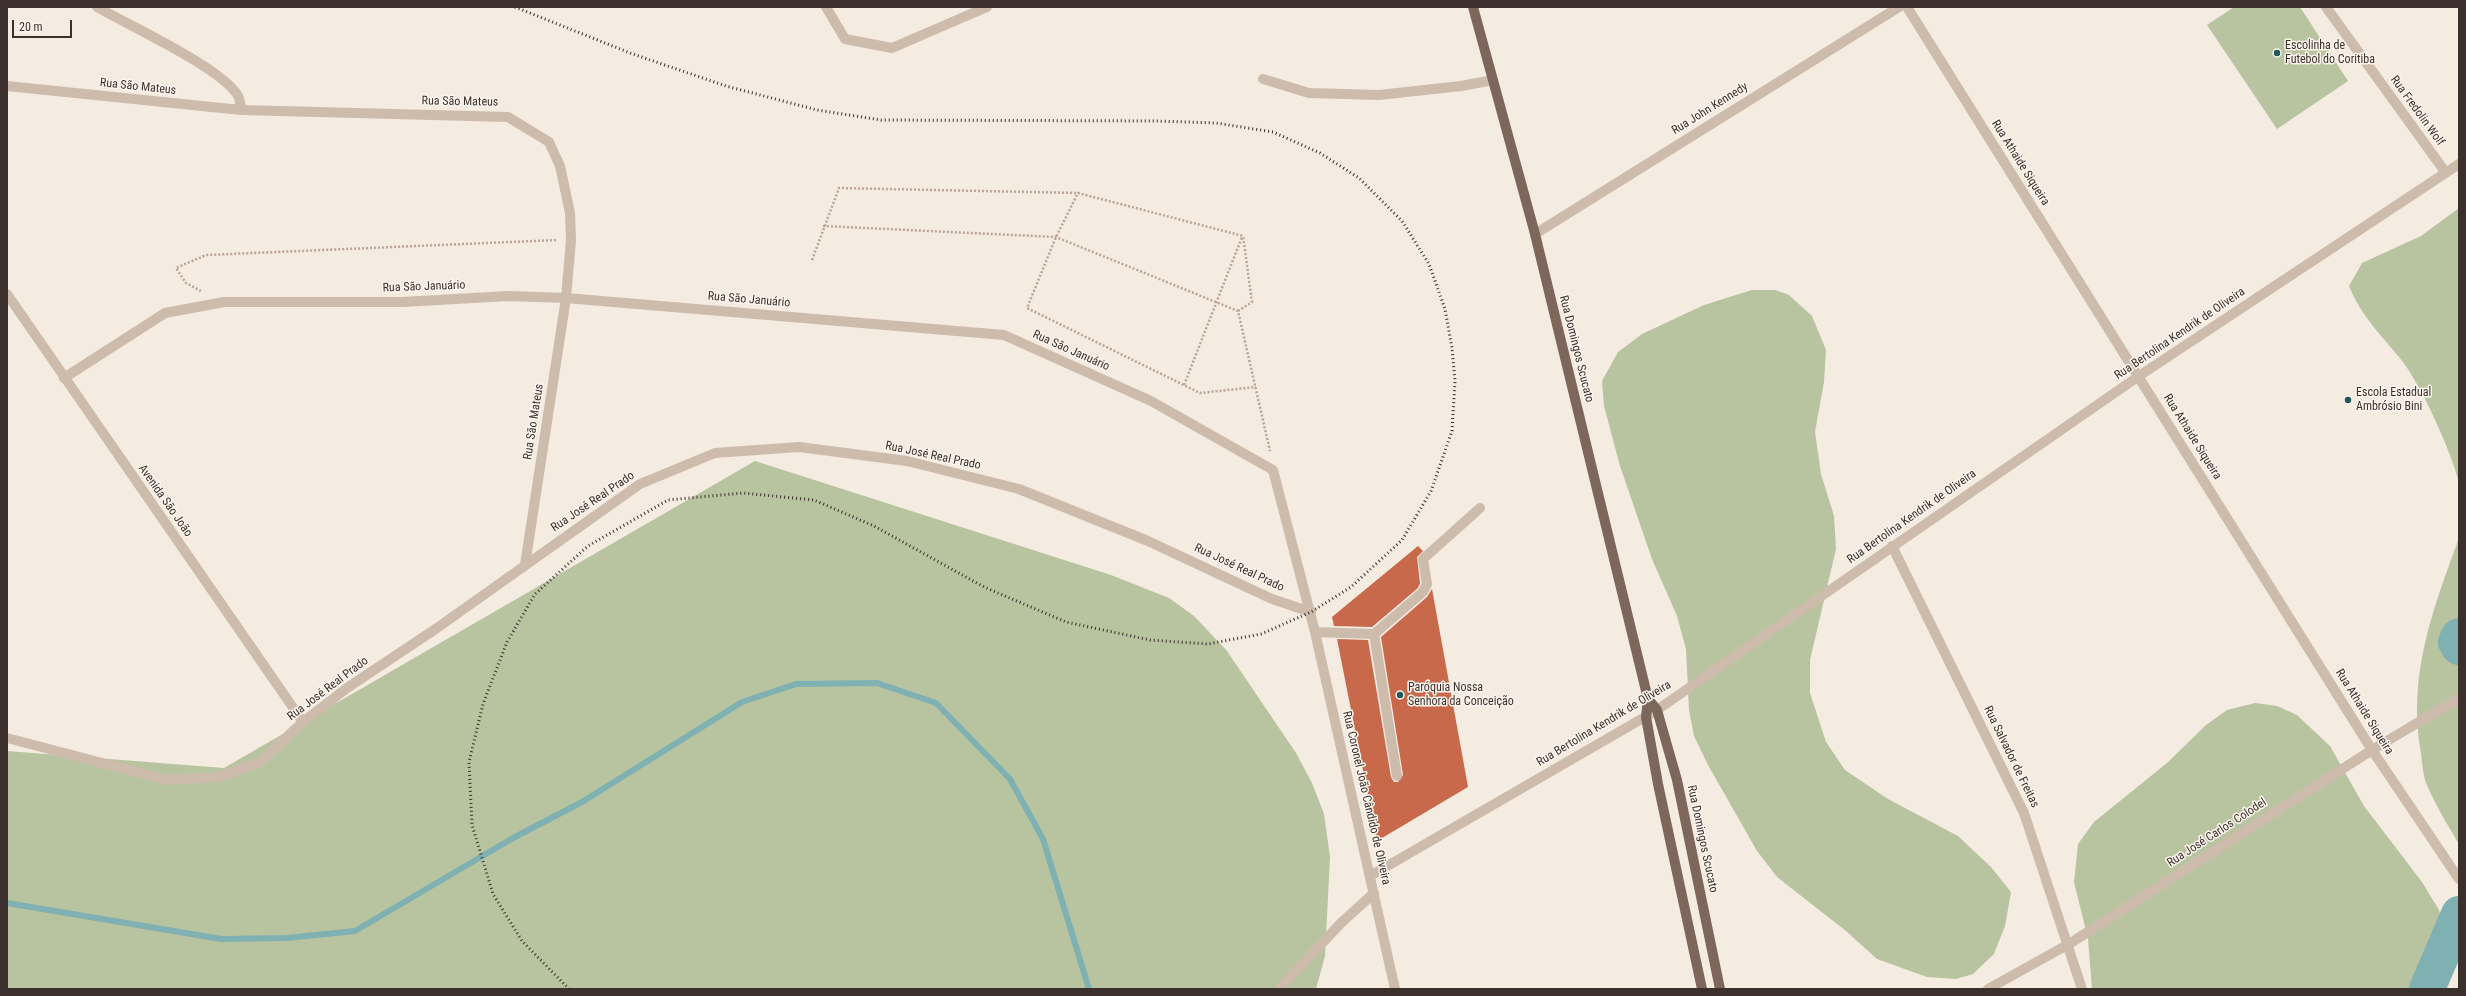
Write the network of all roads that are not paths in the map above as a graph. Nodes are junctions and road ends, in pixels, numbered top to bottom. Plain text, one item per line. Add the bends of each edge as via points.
1 (97, 7) edge
2 (826, 7) edge
3 (987, 7) edge
4 (1473, 7) edge
5 (1898, 7) edge
6 (1907, 7) edge
7 (2326, 7) edge
8 (1263, 79) dead end
9 (1493, 80) junction
10 (7, 86) edge
11 (241, 110) junction
12 (2459, 164) edge
13 (2446, 173) junction
14 (1535, 234) junction
15 (7, 294) edge
16 (566, 298) junction
17 (2139, 376) junction
18 (64, 378) junction
19 (1480, 508) dead end
20 (1892, 546) junction
21 (525, 565) junction
22 (1311, 612) junction
23 (1315, 632) junction
24 (1374, 634) junction
25 (2459, 698) edge
26 (1648, 699) junction
27 (1657, 710) junction
28 (1646, 717) junction
29 (303, 722) junction
30 (7, 738) edge
31 (2372, 750) junction
32 (1397, 776) dead end
33 (1370, 876) junction
34 (2459, 879) edge
35 (1374, 893) junction
36 (2069, 944) junction
37 (1280, 989) edge
38 (1395, 989) edge
39 (1702, 989) edge
40 (1720, 989) edge
41 (1988, 989) edge
42 (2082, 989) edge

1 - 11 street via 220,78 239,98
2 - 3 street via 845,39 892,48
4 - 9 main road, Rua Domingos Scucato
5 - 14 street, Rua John Kennedy
6 - 17 street, Rua Athaide Siqueira
7 - 13 street, Rua Fredolin Wolf
8 - 9 street via 1309,92 1379,95
9 - 14 main road, Rua Domingos Scucato
10 - 11 street, Rua São Mateus
11 - 16 street, Rua São Mateus via 508,117 549,142 560,166 570,213 571,240
12 - 13 street, Rua Bertolina Kendrik de Oliveira
13 - 17 street, Rua Bertolina Kendrik de Oliveira
14 - 26 main road, Rua Domingos Scucato
15 - 18 street, Avenida São João
16 - 18 street, Rua São Januário via 508,296 403,302 224,302 165,313
16 - 21 street, Rua São Mateus
16 - 22 street, Rua São Januário via 1004,335 1151,402 1273,470
17 - 20 street, Rua Bertolina Kendrik de Oliveira
17 - 31 street, Rua Athaide Siqueira
18 - 29 street, Avenida São João
19 - 24 street via 1423,558 1427,584 1423,592
20 - 27 street, Rua Bertolina Kendrik de Oliveira
20 - 36 street, Rua Salvador de Freitas via 2024,813
21 - 22 street, Rua José Real Prado via 640,484 715,453 799,447 907,460 1020,489 1148,541 1272,599
21 - 29 street, Rua José Real Prado
22 - 23 street, Rua Coronel João Cândido de Oliveira
23 - 24 street
23 - 33 street, Rua Coronel João Cândido de Oliveira
24 - 32 street
25 - 31 street, Rua José Carlos Colodel
26 - 27 main road, Rua Domingos Scucato
26 - 28 main road, Rua Domingos Scucato
27 - 28 street, Rua Bertolina Kendrik de Oliveira
27 - 40 main road, Rua Domingos Scucato via 1677,780
28 - 33 street, Rua Bertolina Kendrik de Oliveira
28 - 39 main road, Rua Domingos Scucato
29 - 30 street, Rua José Real Prado via 260,762 211,778 167,780
31 - 34 street, Rua Athaide Siqueira
31 - 36 street, Rua José Carlos Colodel
33 - 35 street, Rua Coronel João Cândido de Oliveira
35 - 37 street via 1341,922
35 - 38 street, Rua Coronel João Cândido de Oliveira
36 - 41 street, Rua José Carlos Colodel
36 - 42 street, Rua Salvador de Freitas

